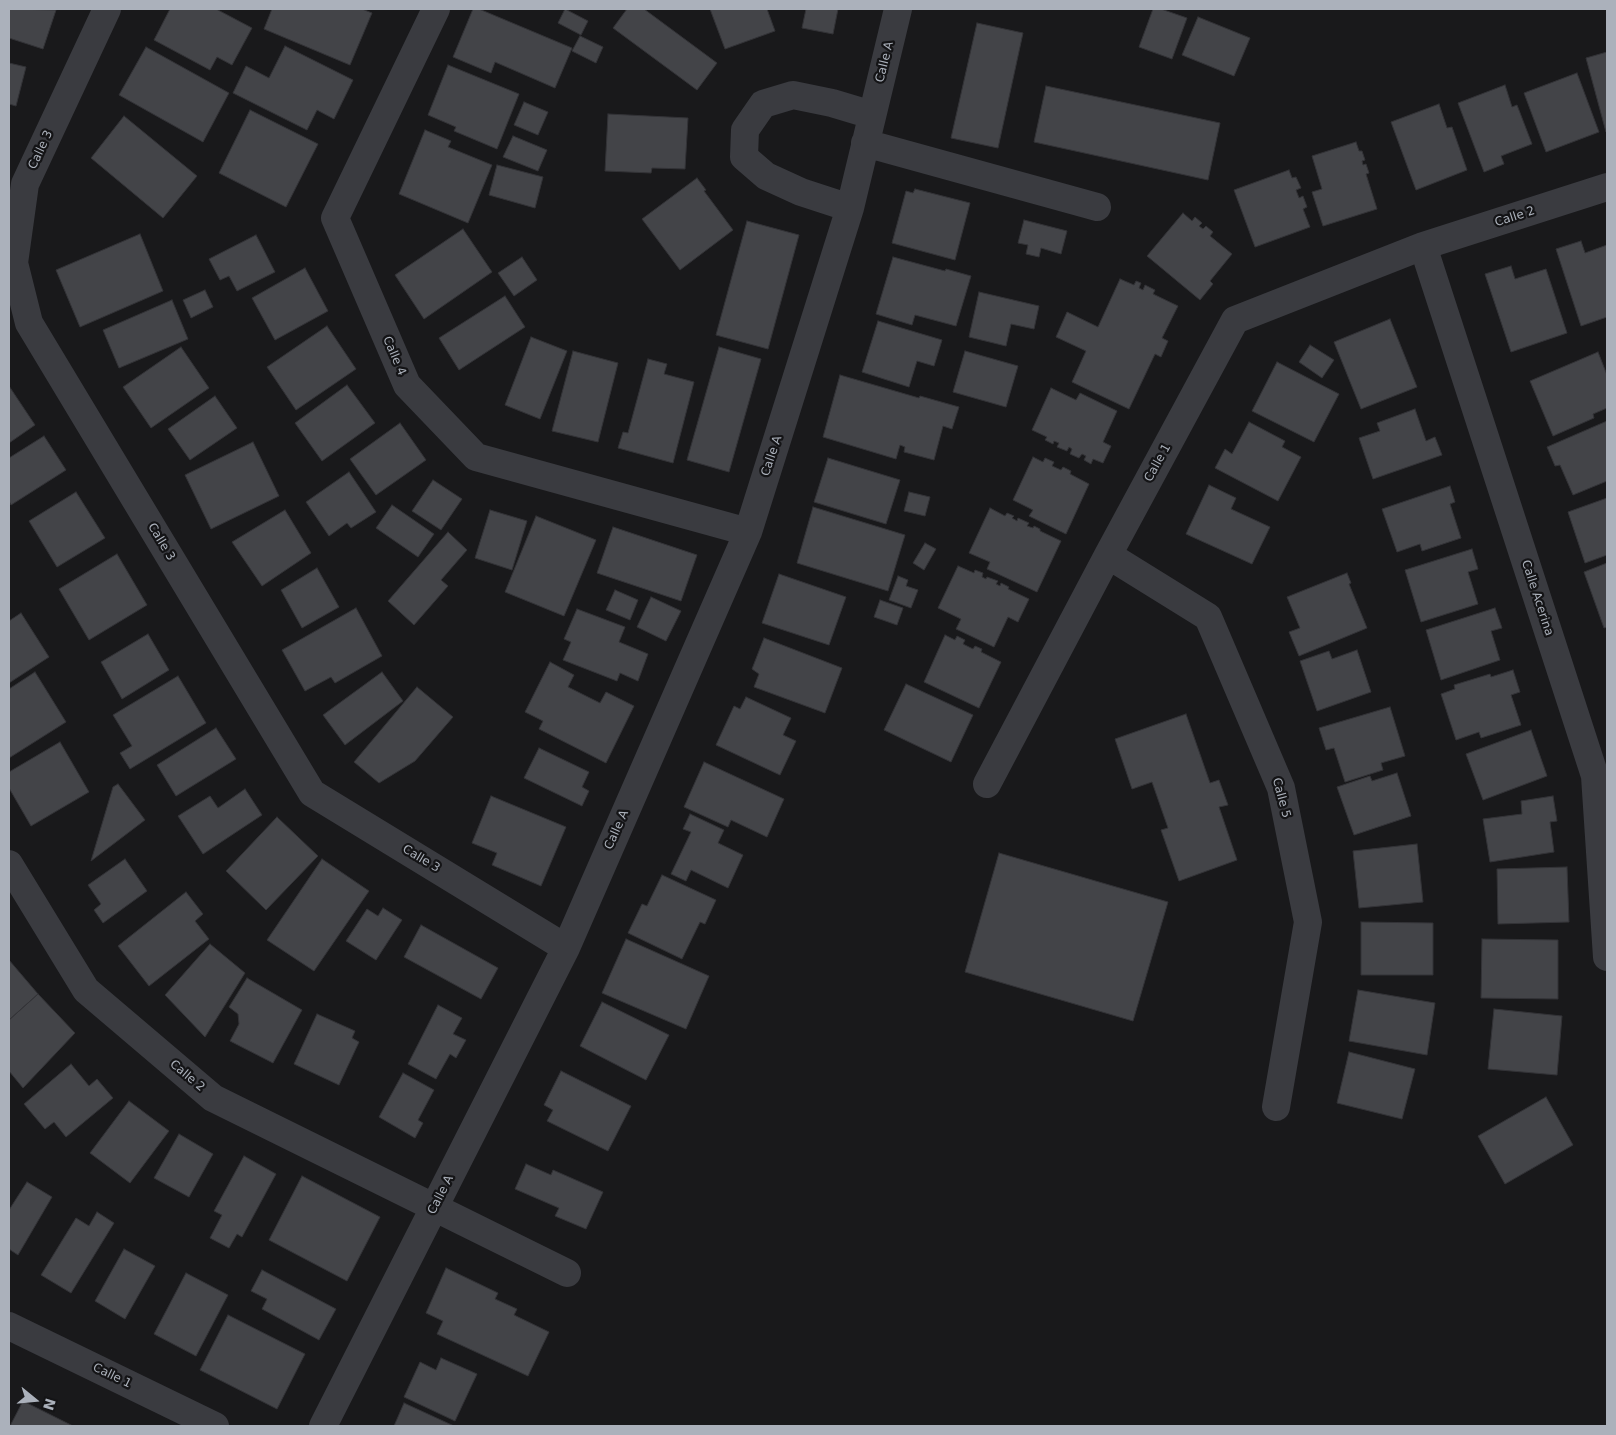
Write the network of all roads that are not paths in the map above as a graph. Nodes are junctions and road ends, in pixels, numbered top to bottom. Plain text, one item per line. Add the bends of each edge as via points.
1 (107, 9) edge
2 (436, 9) edge
3 (898, 9) edge
4 (872, 115) junction
5 (866, 143) junction
6 (1607, 187) edge
7 (1097, 207) dead end
8 (850, 208) junction
9 (1423, 246) junction
10 (748, 532) junction
11 (1108, 555) junction
12 (987, 784) dead end
13 (9, 864) edge
14 (566, 948) junction
15 (1607, 957) edge
16 (1276, 1107) dead end
17 (435, 1207) junction
18 (567, 1273) dead end
19 (9, 1326) edge
20 (215, 1426) edge
21 (323, 1426) edge

1 - 14 street, Calle 3 via 25,184 14,264 29,322 312,793
2 - 10 street, Calle 4 via 335,218 406,385 476,457
3 - 4 street, Calle A
4 - 5 street, Calle A
4 - 8 street via 792,95 763,104 744,130 744,157 766,176
5 - 7 street
5 - 8 street, Calle A
6 - 9 street, Calle 2
8 - 10 street, Calle A
9 - 11 street, Calle 1 via 1235,320
9 - 15 street, Calle Acerina via 1595,776
10 - 14 street, Calle A
11 - 12 street, Calle 1
11 - 16 street, Calle 5 via 1208,617 1281,788 1308,922
13 - 17 street, Calle 2 via 86,990 213,1098
14 - 17 street, Calle A
17 - 18 street, Calle 2
17 - 21 street, Calle A
19 - 20 street, Calle 1

